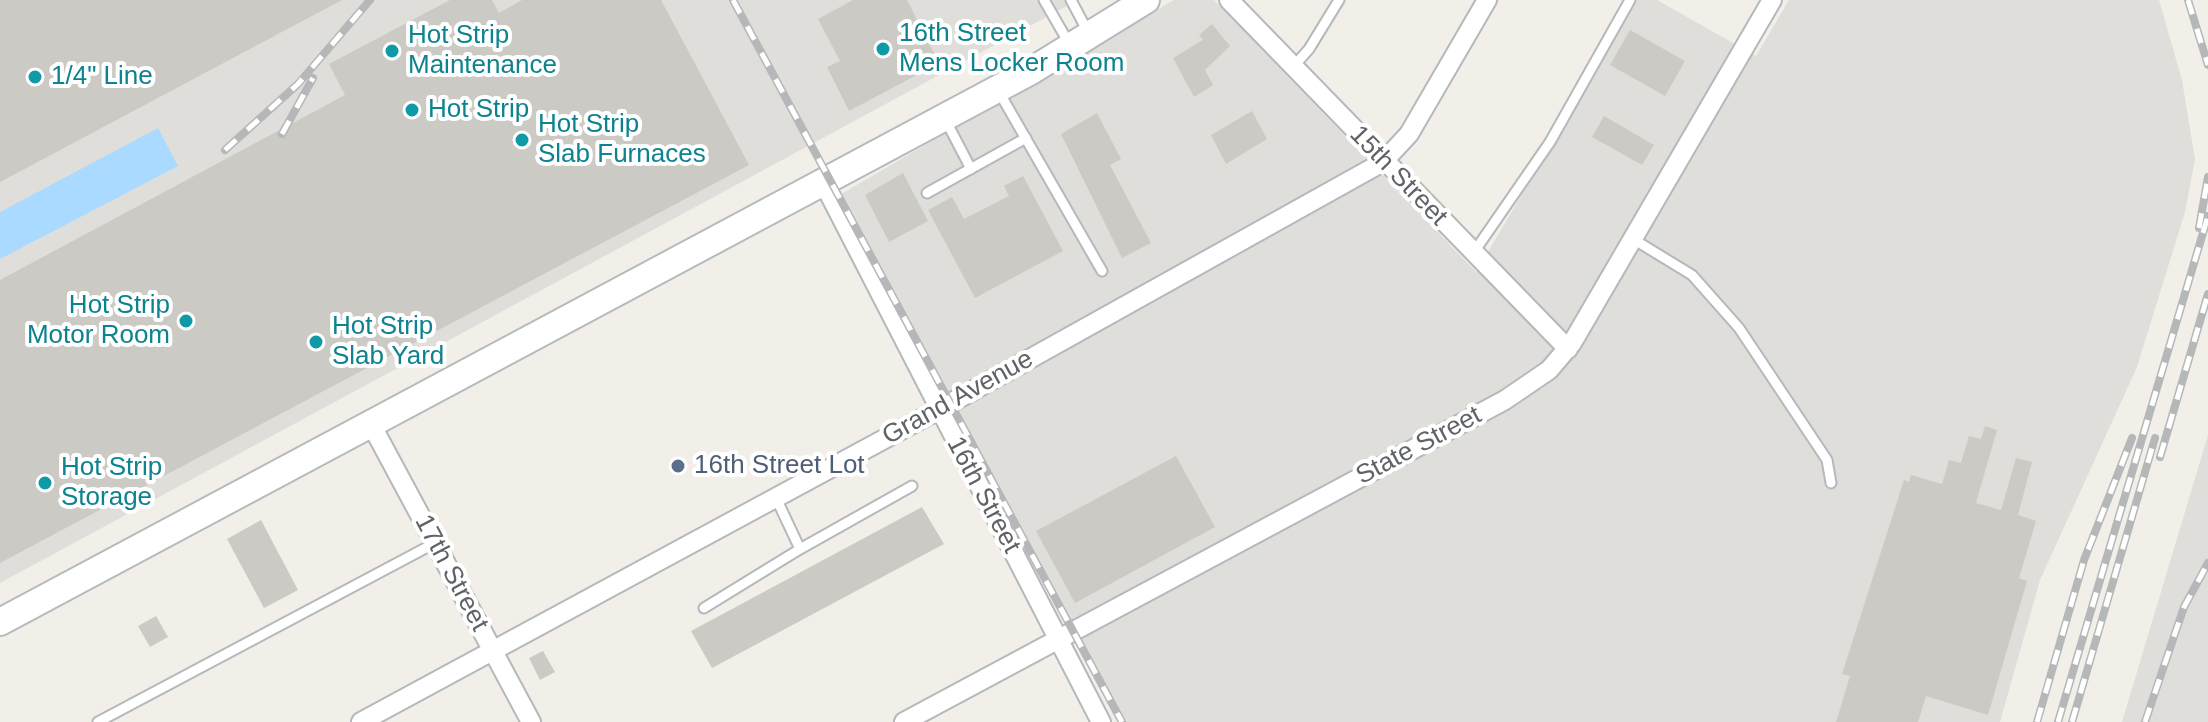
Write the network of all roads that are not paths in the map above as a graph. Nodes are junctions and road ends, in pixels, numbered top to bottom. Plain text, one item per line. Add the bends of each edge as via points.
1 (1044, 0) edge
2 (1071, 0) edge
3 (1146, 0) edge
4 (1229, 0) edge
5 (1339, 0) edge
6 (1487, 0) edge
7 (1630, 0) edge
8 (1772, 0) edge
9 (1081, 42) junction
10 (1293, 67) junction
11 (998, 89) junction
12 (944, 118) junction
13 (1026, 138) junction
14 (1383, 162) junction
15 (971, 169) junction
16 (823, 182) junction
17 (927, 193) dead end
18 (1633, 239) junction
19 (1473, 253) junction
20 (1102, 271) dead end
21 (1568, 349) junction
22 (938, 410) junction
23 (371, 424) junction
24 (1831, 483) dead end
25 (912, 486) dead end
26 (776, 498) junction
27 (435, 543) junction
28 (800, 549) junction
29 (704, 608) dead end
30 (0, 622) edge
31 (1058, 639) junction
32 (493, 651) junction
33 (98, 722) edge
34 (361, 722) edge
35 (531, 722) edge
36 (904, 722) edge
37 (1101, 722) edge

1 - 9 lane
2 - 9 lane
3 - 9 main road
4 - 10 street, 15th Street
5 - 10 lane
6 - 14 street, Grand Avenue via 1409,134
7 - 19 lane via 1550,142
8 - 18 street, State Street
9 - 11 main road
10 - 14 street, 15th Street
11 - 12 main road
11 - 13 lane
12 - 15 lane
12 - 16 main road
13 - 15 lane
13 - 20 lane
14 - 19 street, 15th Street
14 - 22 street, Grand Avenue
15 - 17 lane
16 - 22 street, 16th Street
16 - 23 main road
18 - 21 street, State Street
18 - 24 lane via 1692,275 1739,328 1827,460
19 - 21 street, 15th Street
21 - 31 street, State Street via 1549,370 1505,400
22 - 26 street, Grand Avenue
22 - 31 street, 16th Street
23 - 27 street, 17th Street
23 - 30 main road
25 - 28 lane
26 - 28 lane
26 - 32 street, Grand Avenue
27 - 32 street, 17th Street
27 - 33 lane
28 - 29 lane
31 - 36 street, State Street
31 - 37 street, 16th Street
32 - 34 street, Grand Avenue
32 - 35 street, 17th Street

